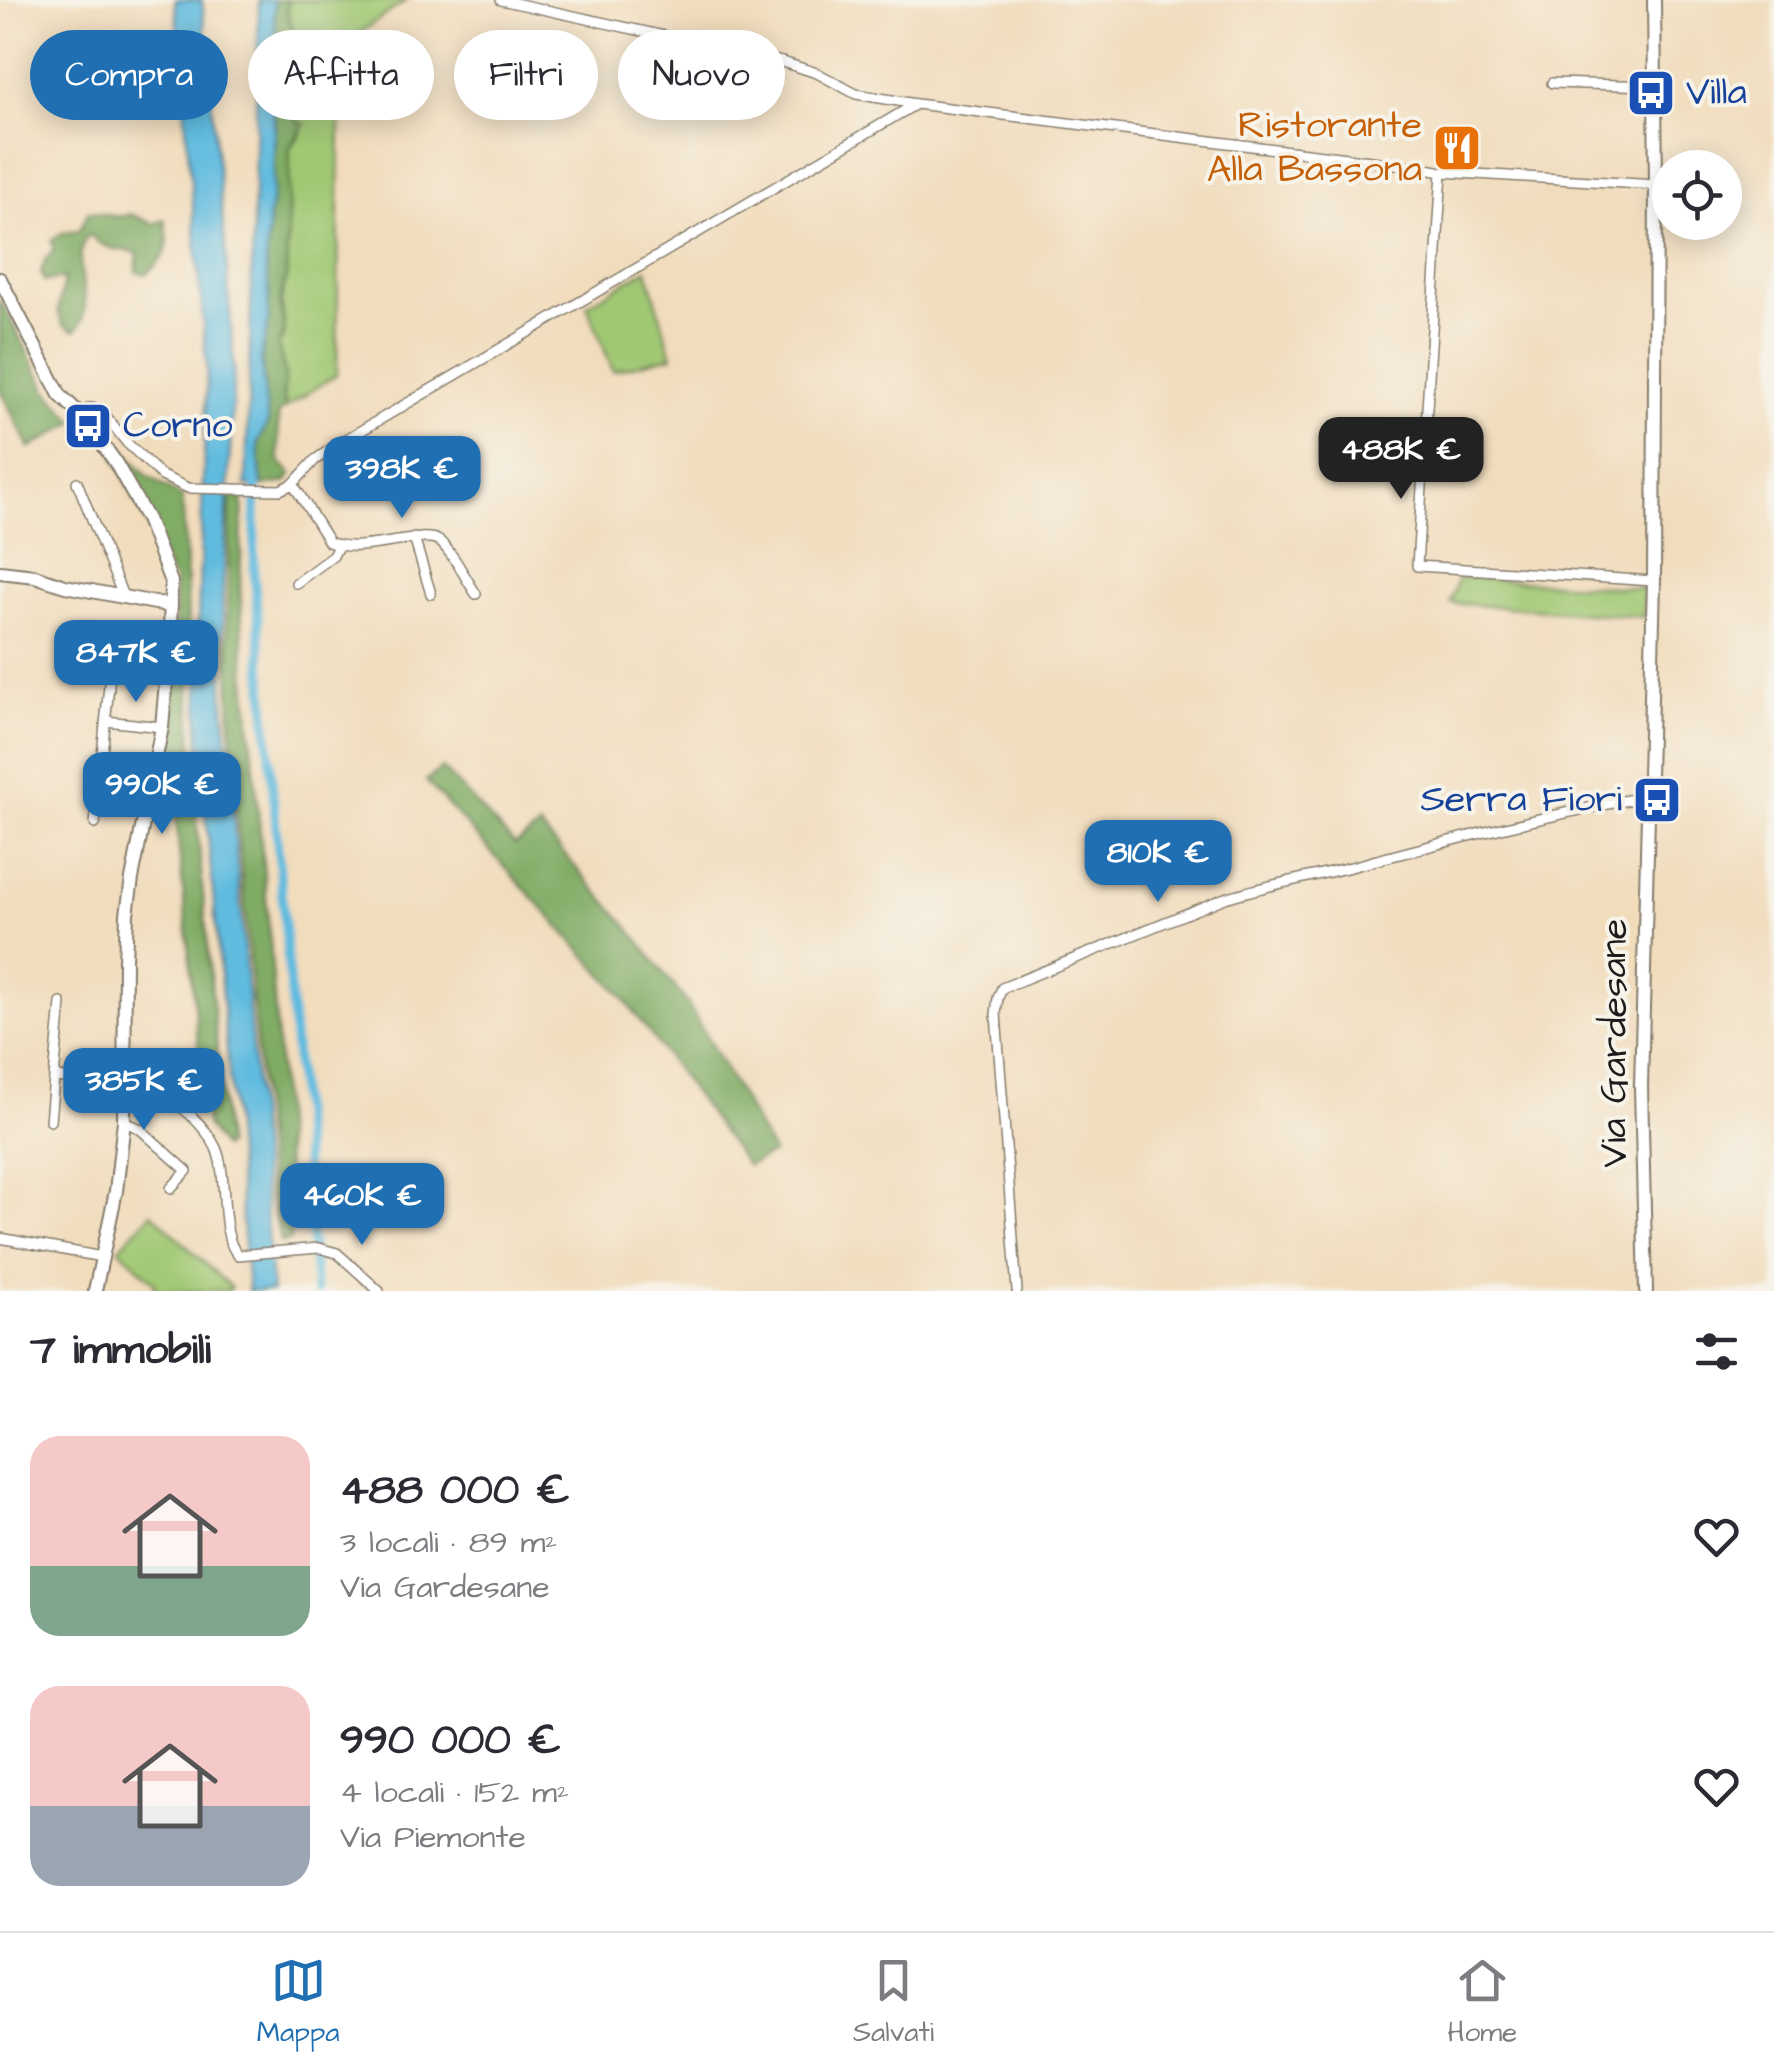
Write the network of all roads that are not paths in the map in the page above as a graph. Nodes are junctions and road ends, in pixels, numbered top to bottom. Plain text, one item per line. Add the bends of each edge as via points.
1 (500, 0) edge
2 (1654, 0) edge
3 (1552, 83) dead end
4 (1654, 86) junction
5 (916, 104) junction
6 (1655, 150) edge
7 (1442, 172) junction
8 (1652, 185) edge
9 (1656, 240) edge
10 (0, 280) edge
11 (81, 415) junction
12 (77, 482) dead end
13 (293, 484) junction
14 (414, 538) junction
15 (338, 546) junction
16 (0, 572) edge
17 (1654, 581) junction
18 (296, 583) dead end
19 (430, 594) dead end
20 (476, 594) dead end
21 (123, 596) junction
22 (170, 606) junction
23 (113, 646) dead end
24 (106, 721) junction
25 (162, 727) junction
26 (1648, 796) junction
27 (95, 824) dead end
28 (60, 1003) dead end
29 (56, 1077) junction
30 (125, 1077) junction
31 (124, 1121) junction
32 (50, 1122) dead end
33 (171, 1188) dead end
34 (0, 1238) edge
35 (102, 1257) junction
36 (96, 1291) edge
37 (378, 1291) edge
38 (1018, 1291) edge
39 (1646, 1291) edge

1 - 5 street via 782,62 856,94
2 - 4 main road, Via Gardesane
3 - 4 street
4 - 6 main road, Via Gardesane
5 - 7 street
5 - 13 street via 340,443
7 - 8 street
7 - 17 street via 1416,566
9 - 17 main road, Via Gardesane
10 - 11 main road via 60,395
11 - 13 street via 101,410 127,443 178,485 280,490
11 - 22 main road via 147,519 171,582
12 - 21 street
13 - 15 street
14 - 15 street
14 - 19 street
14 - 20 street via 443,545
15 - 18 street
16 - 21 main road
17 - 26 main road, Via Gardesane
21 - 22 main road
22 - 25 main road
23 - 24 street
24 - 25 street
24 - 27 street
25 - 30 main road via 128,914
26 - 38 street via 1254,889 1002,988 996,1014
26 - 39 main road, Via Gardesane via 1641,1086
28 - 29 street
29 - 30 street
29 - 32 street
30 - 31 main road
30 - 37 street via 137,1073 198,1122 215,1145 229,1241 238,1255 319,1248 337,1253
31 - 33 street via 187,1170
31 - 35 main road
34 - 35 street
35 - 36 main road

